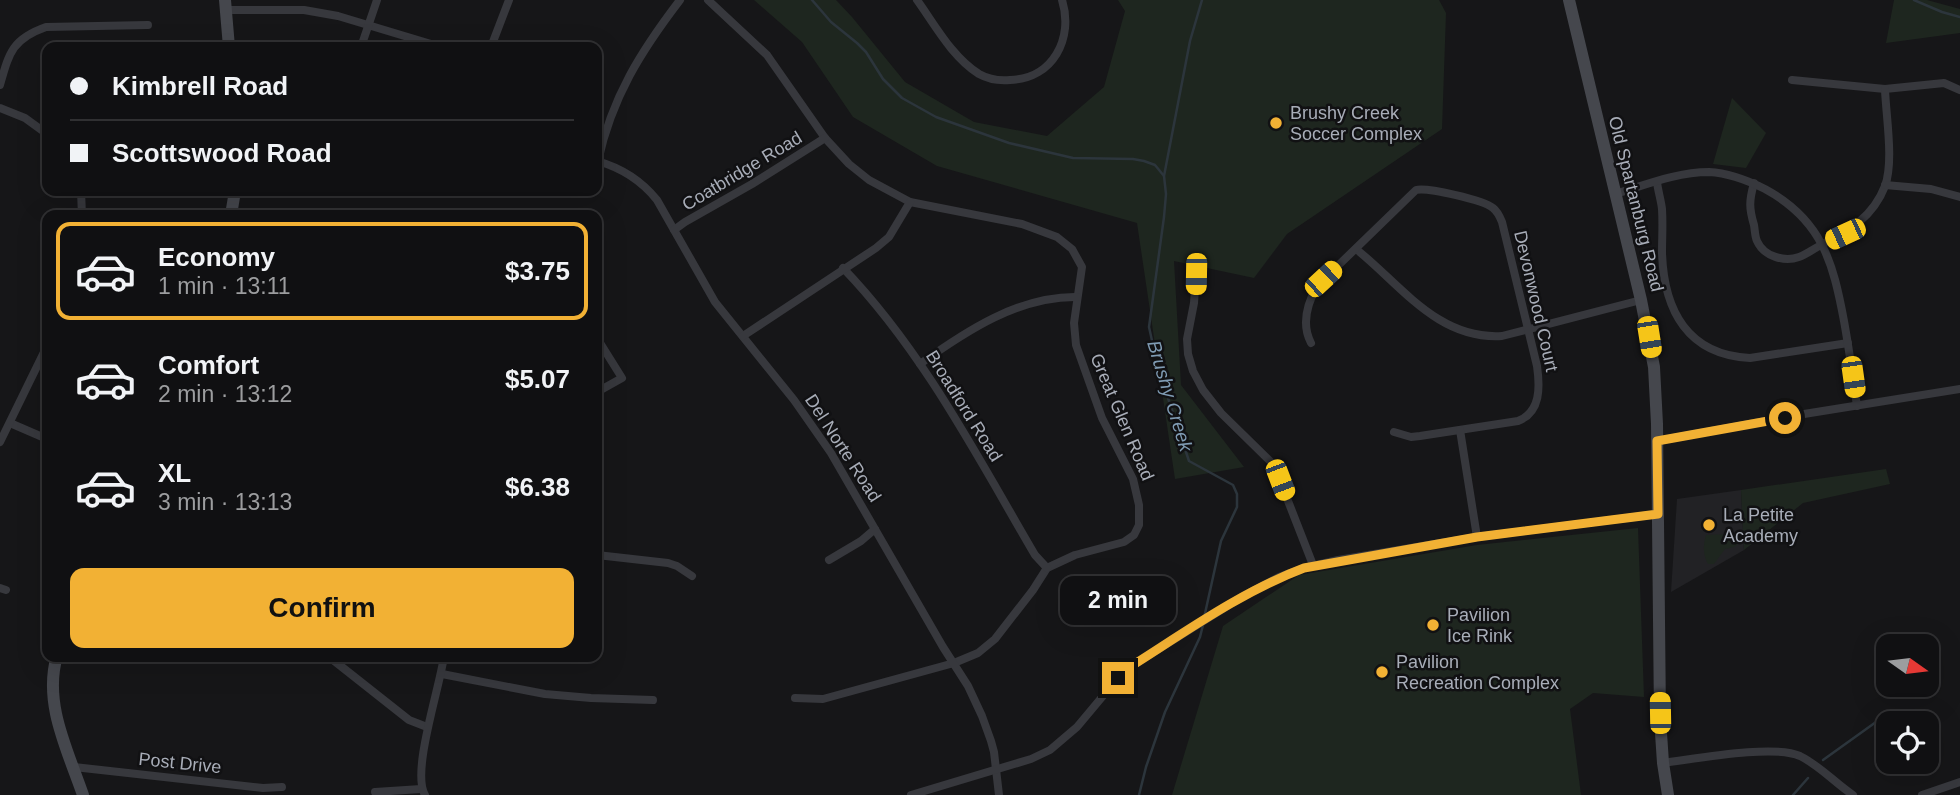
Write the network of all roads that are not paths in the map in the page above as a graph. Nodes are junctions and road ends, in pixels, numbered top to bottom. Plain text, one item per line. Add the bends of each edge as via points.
1 (377, 0) edge
2 (509, 0) edge
3 (680, 0) edge
4 (708, 0) edge
5 (917, 0) edge
6 (1062, 0) edge
7 (1569, 0) edge
8 (226, 5) edge
9 (368, 24) junction
10 (148, 25) dead end
11 (229, 42) edge
12 (362, 42) edge
13 (425, 42) edge
14 (493, 42) edge
15 (1793, 80) dead end
16 (0, 85) edge
17 (1885, 89) junction
18 (1960, 90) edge
19 (0, 108) edge
20 (42, 130) edge
21 (825, 138) junction
22 (602, 144) edge
23 (602, 163) edge
24 (1657, 182) junction
25 (1754, 183) junction
26 (1885, 185) junction
27 (1615, 194) junction
28 (1960, 197) edge
29 (910, 202) junction
30 (674, 230) junction
31 (1823, 244) junction
32 (1356, 248) junction
33 (843, 268) junction
34 (1196, 274) dead end
35 (1077, 297) junction
36 (1641, 300) junction
37 (1528, 330) junction
38 (743, 336) junction
39 (1311, 343) dead end
40 (1848, 343) junction
41 (602, 346) edge
42 (42, 356) edge
43 (920, 364) junction
44 (602, 389) edge
45 (1960, 389) edge
46 (1857, 406) junction
47 (10, 423) junction
48 (1460, 430) junction
49 (1394, 432) dead end
50 (42, 437) edge
51 (1657, 441) junction
52 (0, 442) edge
53 (1658, 514) junction
54 (875, 529) junction
55 (1477, 537) junction
56 (602, 556) edge
57 (829, 560) dead end
58 (1313, 565) junction
59 (1047, 568) junction
60 (692, 576) dead end
61 (56, 662) edge
62 (336, 662) edge
63 (443, 662) edge
64 (954, 663) junction
65 (442, 674) junction
66 (796, 698) dead end
67 (653, 700) dead end
68 (427, 727) junction
69 (1663, 762) junction
70 (74, 768) junction
71 (996, 770) junction
72 (1960, 782) edge
73 (282, 787) dead end
74 (375, 792) dead end
75 (423, 792) edge
76 (83, 795) edge
77 (911, 795) edge
78 (999, 795) edge
79 (1668, 795) edge
80 (1853, 795) edge
81 (1922, 795) edge

1 - 9 street
2 - 14 street
3 - 22 street via 629,75
4 - 21 street, Great Glen Road via 767,55
5 - 6 street via 961,59 983,76 1001,80 1030,76 1058,54 1066,28
7 - 27 main road, Old Spartanburg Road
8 - 9 street via 304,10
8 - 11 main road
9 - 12 street
9 - 13 street
10 - 16 street via 46,27 32,32 12,51
15 - 17 street
17 - 18 street via 1944,83
17 - 26 street via 1889,158
19 - 20 street via 25,117
21 - 29 street, Great Glen Road via 861,174
21 - 30 street, Coatbridge Road
23 - 30 street, Del Norte Road via 643,184
24 - 25 street via 1711,172
24 - 27 street
24 - 40 street via 1666,282 1678,318 1695,340 1721,354 1750,358
25 - 31 street via 1792,207
25 - 31 street via 1749,211 1762,249 1790,259
26 - 28 street via 1931,188
26 - 31 street via 1860,222
27 - 36 main road, Old Spartanburg Road
29 - 33 street via 884,241
29 - 35 street, Great Glen Road via 1022,224 1056,237 1080,261
30 - 38 street, Del Norte Road via 715,302
31 - 40 street via 1832,264
32 - 37 street via 1451,328 1492,337
32 - 37 street, Devonwood Court via 1419,189 1486,204 1502,222
32 - 39 street, Devonwood Court via 1312,294 1305,319
33 - 38 street
33 - 43 street, Broadford Road
34 - 58 street via 1187,339 1193,371 1221,413 1274,465
35 - 43 street via 1045,299 1000,315
35 - 59 street, Great Glen Road via 1076,345 1102,418 1133,479 1139,524 1124,542
36 - 37 street
36 - 51 main road, Old Spartanburg Road via 1654,367
37 - 48 street, Devonwood Court via 1539,379 1533,411 1518,421
38 - 54 street, Del Norte Road via 816,429
40 - 46 street
41 - 44 street via 622,378
42 - 47 street
43 - 59 street, Broadford Road
45 - 46 street
46 - 51 street
47 - 50 street
47 - 52 street
48 - 49 street, Devonwood Court via 1411,437
48 - 55 street
51 - 53 main road, Old Spartanburg Road
53 - 55 street
53 - 69 main road, Old Spartanburg Road
54 - 57 street
54 - 64 street, Del Norte Road
55 - 58 street
56 - 60 street via 668,563
58 - 71 street via 1214,614 1133,665 1060,744
59 - 64 street via 995,639
61 - 70 main road via 53,701
62 - 68 street via 409,720
63 - 65 street
64 - 66 street via 823,699
64 - 71 street, Del Norte Road via 982,716
65 - 67 street via 545,694
65 - 68 street
68 - 75 street via 421,764
69 - 79 main road, Old Spartanburg Road
69 - 80 street via 1770,750 1790,752
70 - 73 street, Post Drive
70 - 76 main road
71 - 77 street
71 - 78 street, Del Norte Road
72 - 81 street
74 - 75 street

